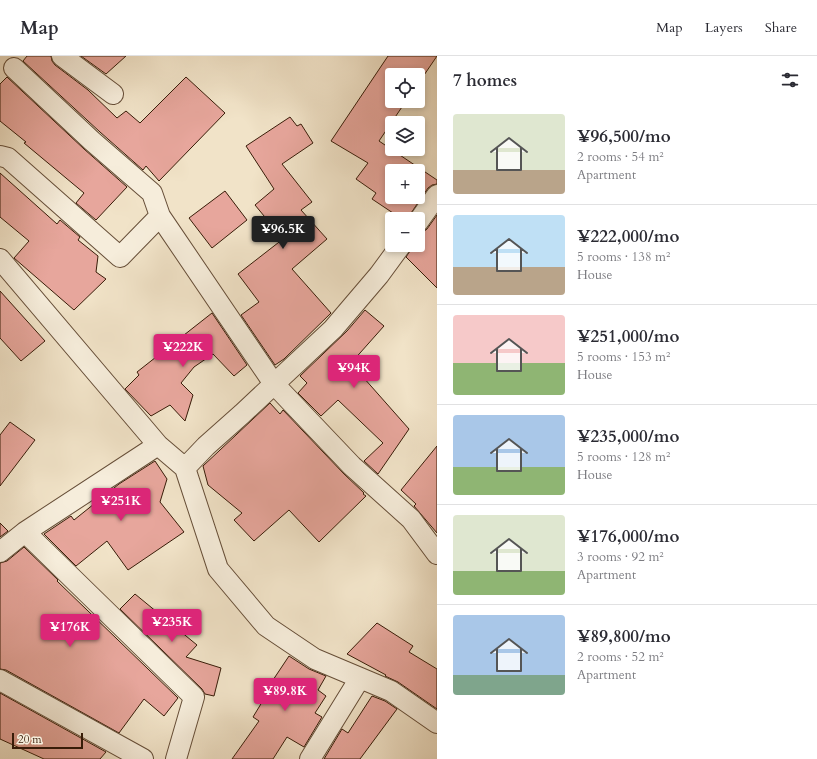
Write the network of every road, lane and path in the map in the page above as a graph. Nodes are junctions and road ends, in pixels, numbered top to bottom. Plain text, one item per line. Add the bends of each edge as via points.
1 (62, 56) edge
2 (14, 68) dead end
3 (113, 94) dead end
4 (0, 156) edge
5 (437, 195) edge
6 (425, 212) edge
7 (160, 216) junction
8 (396, 252) edge
9 (0, 259) edge
10 (274, 384) junction
11 (158, 445) junction
12 (185, 468) junction
13 (25, 532) junction
14 (0, 552) edge
15 (437, 554) edge
16 (360, 678) junction
17 (0, 680) edge
18 (437, 723) edge
19 (143, 759) edge
20 (176, 759) edge
21 (310, 759) edge

1 - 3 street
2 - 7 street via 152,193
4 - 7 street via 8,158 120,257
5 - 6 street
7 - 10 street
8 - 10 street via 333,329
9 - 11 street
10 - 12 street
10 - 15 street via 352,466 411,519
11 - 12 street
11 - 13 street
12 - 16 street via 218,569 266,626 315,660
13 - 14 street
13 - 20 street via 194,696
16 - 18 street via 391,691
16 - 21 street
17 - 19 street

